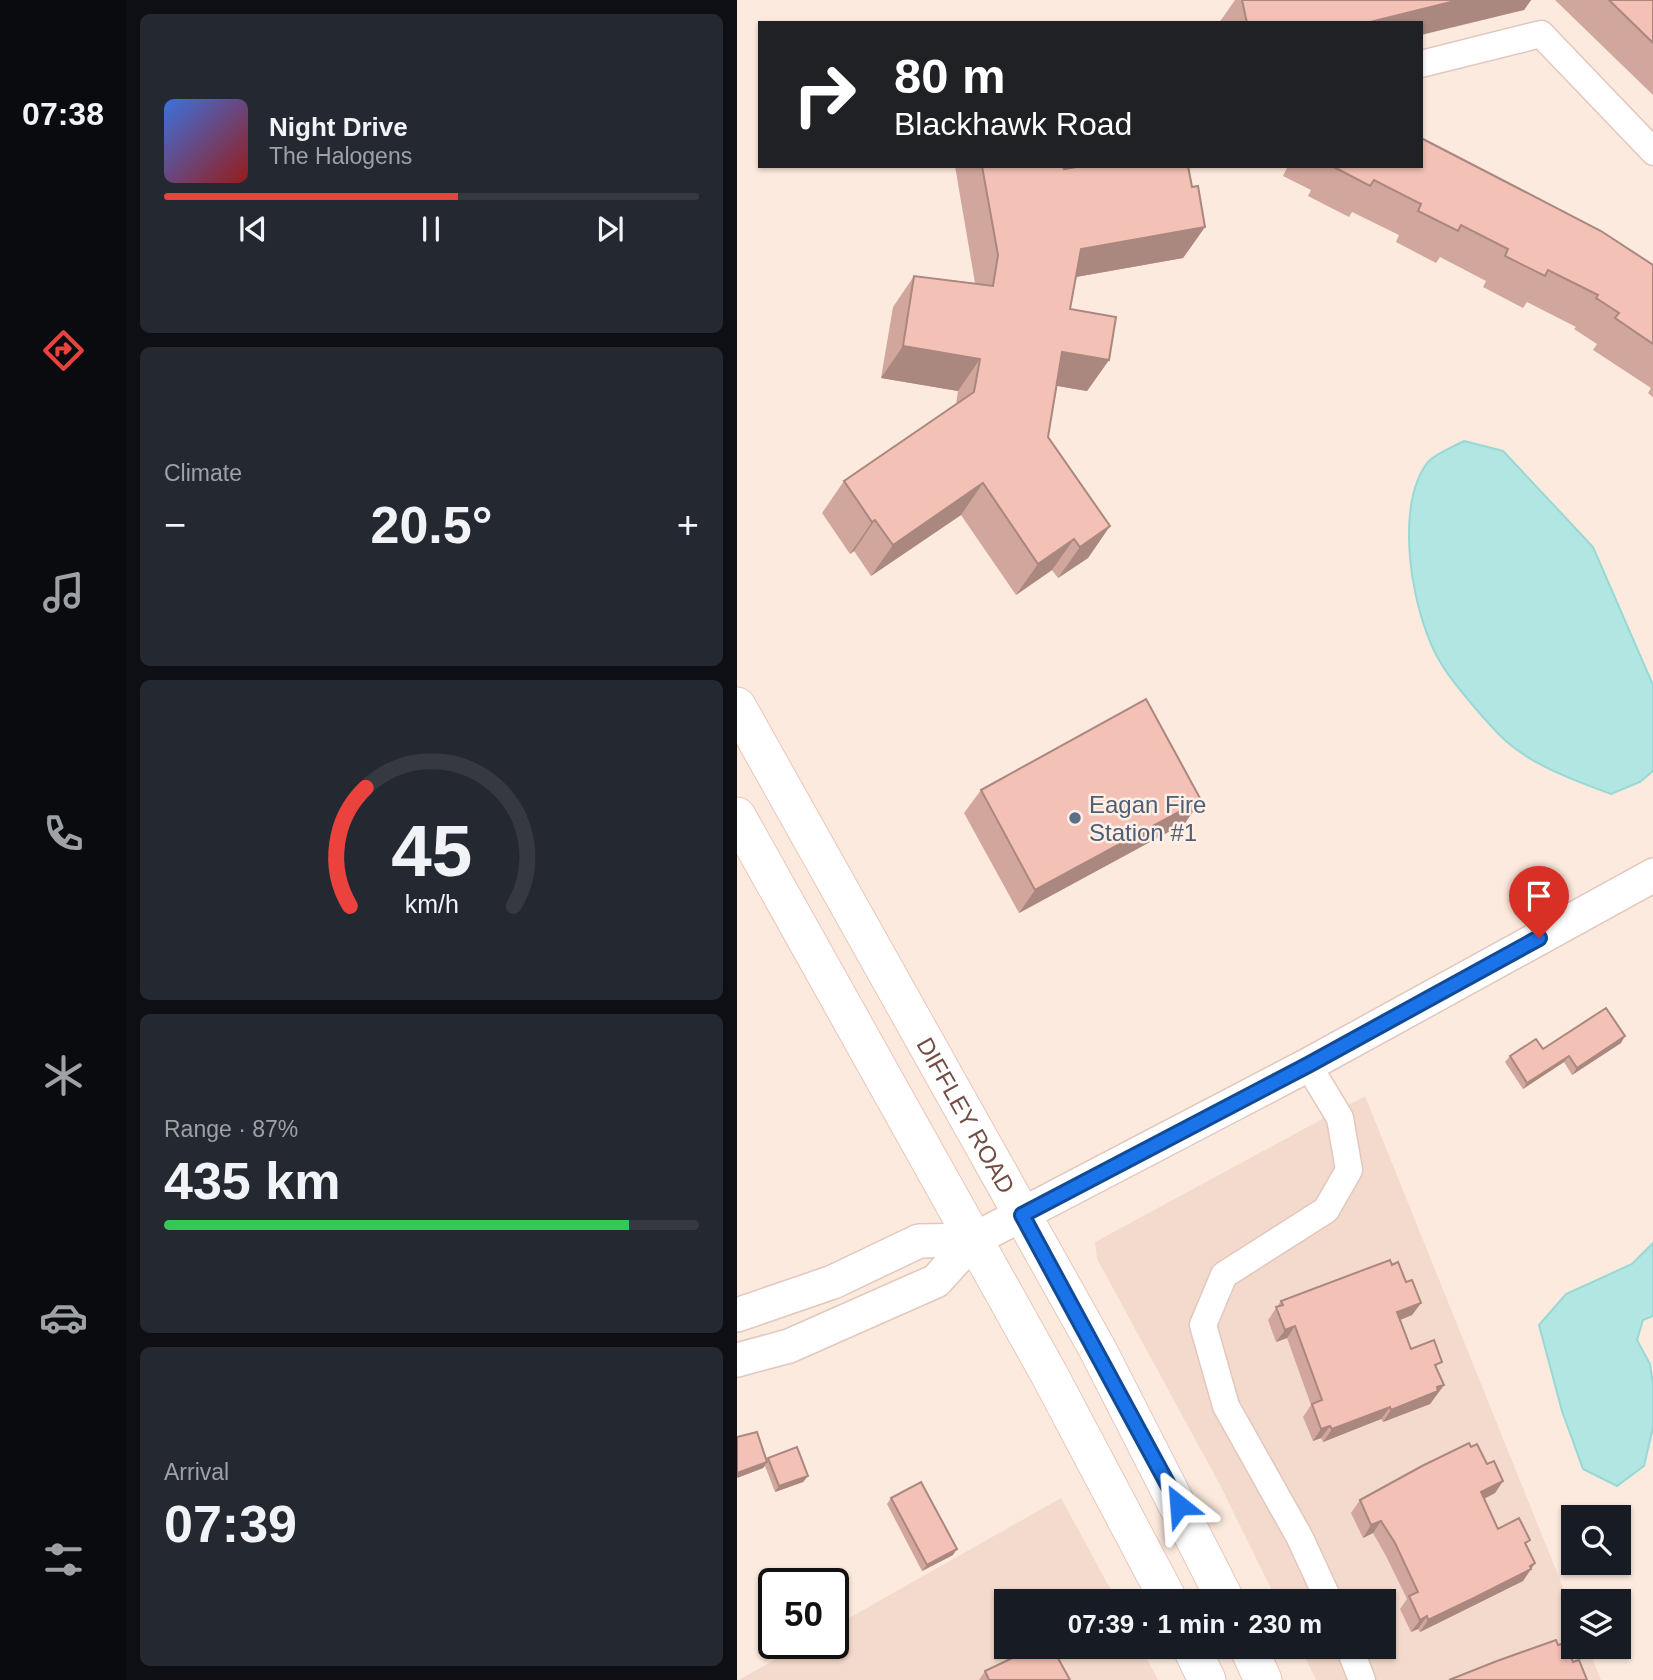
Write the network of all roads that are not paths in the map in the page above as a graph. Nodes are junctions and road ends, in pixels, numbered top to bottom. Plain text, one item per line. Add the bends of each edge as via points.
1 (1423, 64) edge
2 (1653, 152) edge
3 (737, 706) edge
4 (737, 816) edge
5 (1653, 875) edge
6 (1308, 1065) junction
7 (1022, 1215) junction
8 (973, 1240) junction
9 (737, 1315) edge
10 (737, 1360) edge
11 (1163, 1589) edge
12 (1220, 1589) edge
13 (1323, 1589) edge
14 (1197, 1659) edge
15 (1253, 1659) edge
16 (1354, 1659) edge
17 (1207, 1680) edge
18 (1263, 1680) edge
19 (1362, 1680) edge

1 - 2 street via 1541,34
3 - 7 main road, DIFFLEY ROAD
4 - 8 main road
5 - 6 street
6 - 7 street
6 - 13 street via 1340,1118 1349,1170 1326,1210 1225,1275 1203,1325 1226,1406
7 - 8 street
7 - 12 main road, DIFFLEY ROAD
8 - 9 street via 919,1241 833,1282
8 - 10 street via 936,1281 801,1341
8 - 11 main road
14 - 17 main road
15 - 18 main road
16 - 19 street

